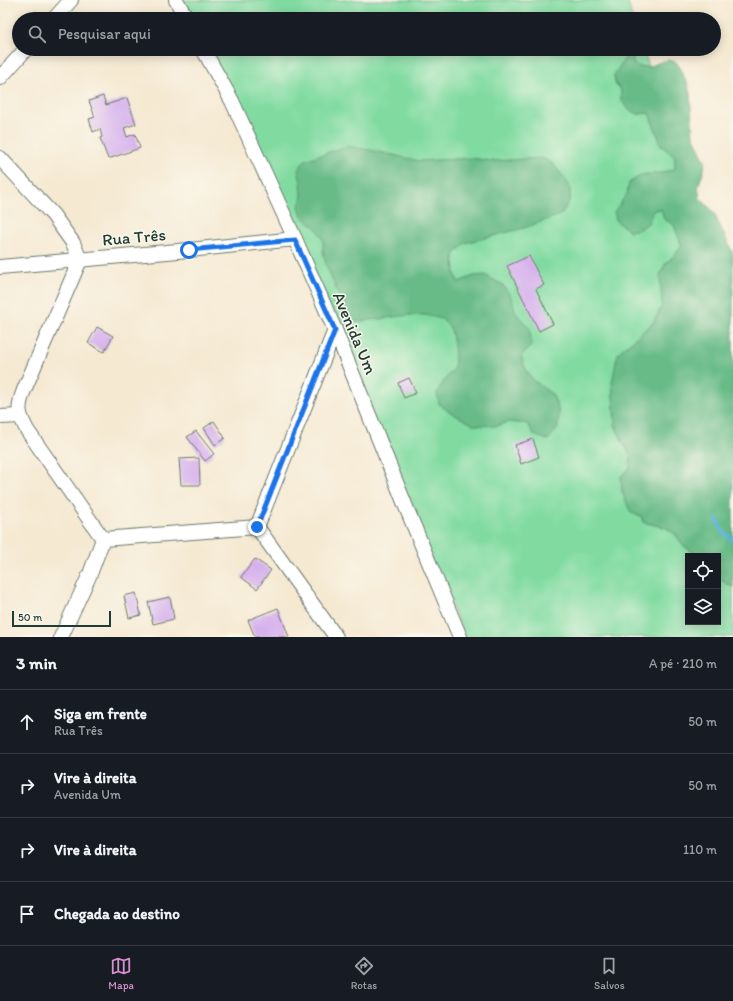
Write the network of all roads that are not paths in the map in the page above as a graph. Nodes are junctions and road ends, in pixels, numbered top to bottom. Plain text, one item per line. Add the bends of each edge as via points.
1 (71, 0) edge
2 (176, 0) edge
3 (60, 12) edge
4 (183, 12) edge
5 (20, 56) edge
6 (207, 56) edge
7 (0, 78) edge
8 (0, 158) edge
9 (295, 240) junction
10 (80, 260) junction
11 (0, 267) edge
12 (335, 330) junction
13 (20, 416) junction
14 (0, 417) edge
15 (257, 527) junction
16 (103, 539) junction
17 (61, 637) edge
18 (336, 637) edge
19 (460, 637) edge

1 - 3 street
2 - 4 street
5 - 7 street
6 - 9 street, Avenida Um via 232,101
8 - 10 street via 53,215 73,243
9 - 10 street, Rua Três
9 - 12 street, Avenida Um
10 - 11 street, Rua Três
10 - 13 street via 24,390 19,405
12 - 15 street
12 - 19 street, Avenida Um
13 - 14 street
13 - 16 street via 27,430
15 - 16 street
15 - 18 street
16 - 17 street

